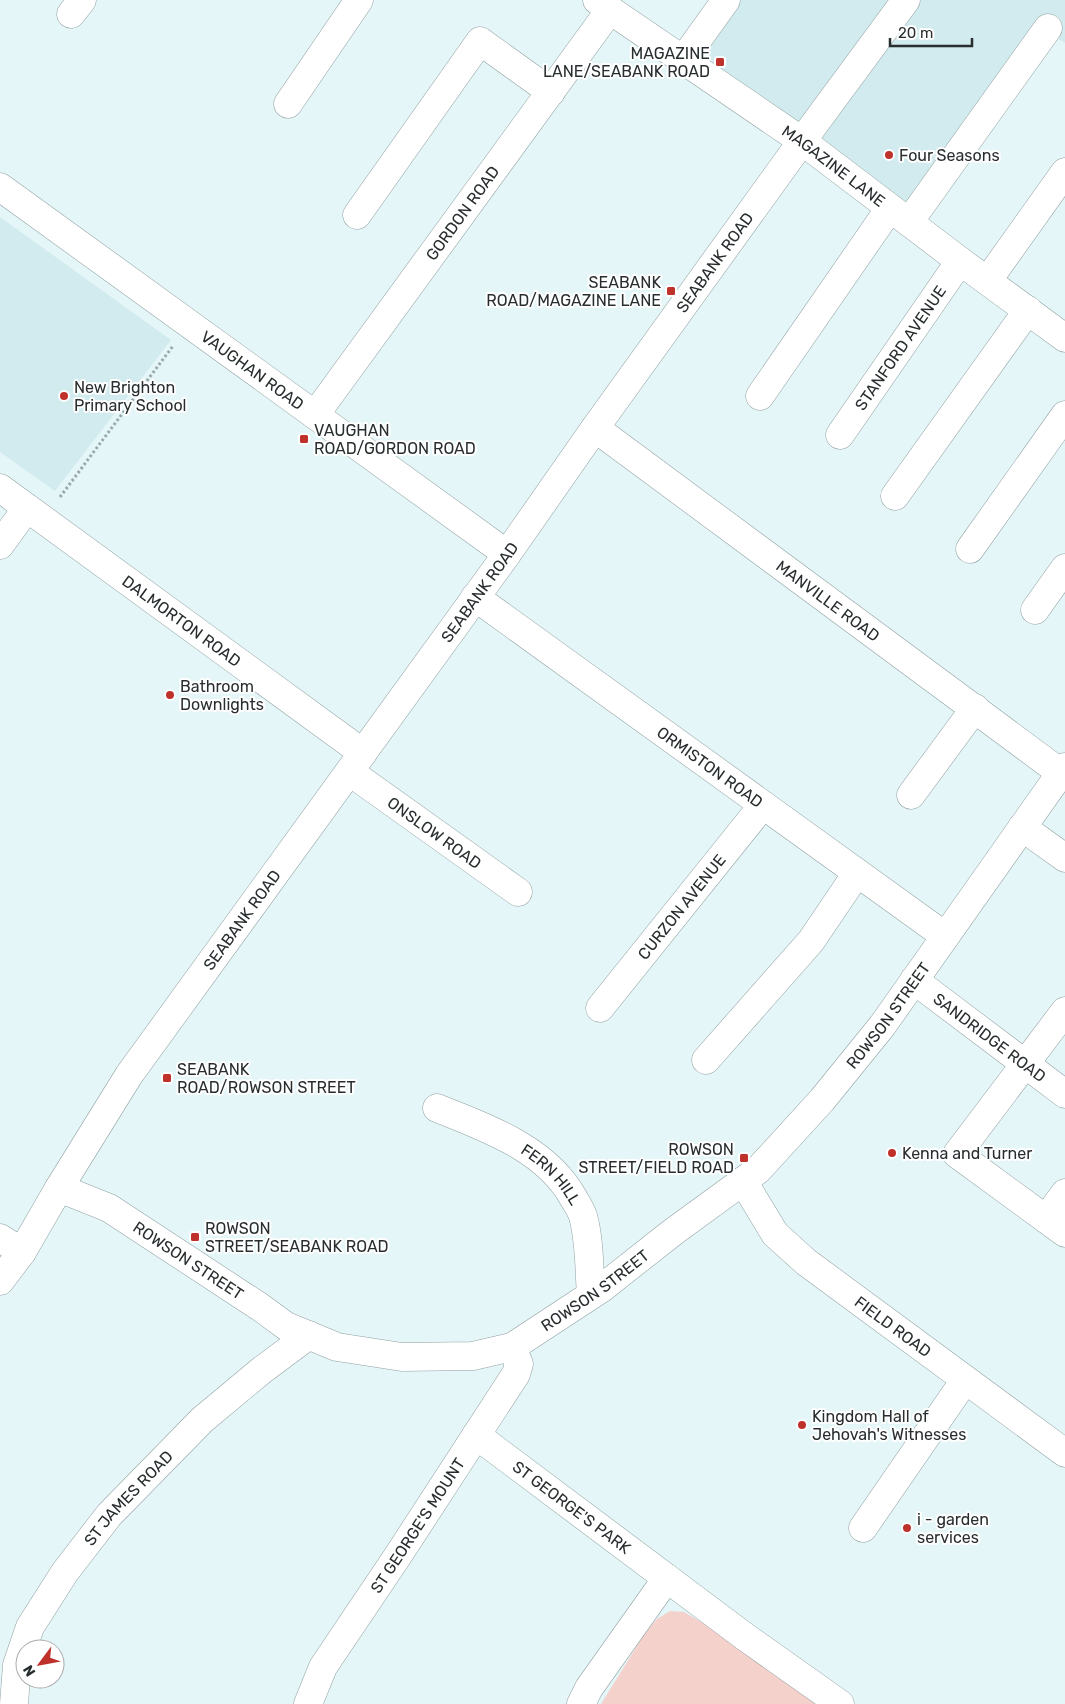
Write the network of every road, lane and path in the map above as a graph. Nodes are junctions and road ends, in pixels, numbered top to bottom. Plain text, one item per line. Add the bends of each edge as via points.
1 (359, 0) edge
2 (726, 0) edge
3 (906, 0) edge
4 (604, 5) edge
5 (1048, 28) dead end
6 (683, 60) junction
7 (550, 92) junction
8 (288, 104) dead end
9 (802, 141) junction
10 (1065, 172) edge
11 (0, 187) edge
12 (357, 215) dead end
13 (900, 215) junction
14 (960, 261) junction
15 (988, 280) junction
16 (1028, 310) junction
17 (189, 324) junction
18 (1065, 338) edge
19 (760, 396) dead end
20 (315, 415) junction
21 (1065, 415) edge
22 (595, 428) junction
23 (840, 435) dead end
24 (0, 488) edge
25 (896, 496) dead end
26 (35, 514) junction
27 (0, 545) edge
28 (970, 549) dead end
29 (507, 554) junction
30 (1065, 568) edge
31 (475, 597) junction
32 (1035, 610) dead end
33 (975, 708) junction
34 (356, 763) junction
35 (1063, 770) edge
36 (911, 796) dead end
37 (763, 805) junction
38 (1022, 827) junction
39 (1065, 858) edge
40 (858, 873) junction
41 (518, 892) dead end
42 (944, 936) junction
43 (914, 980) junction
44 (600, 1008) dead end
45 (1065, 1011) edge
46 (706, 1060) dead end
47 (1024, 1064) junction
48 (1065, 1094) edge
49 (438, 1108) dead end
50 (743, 1181) junction
51 (59, 1188) junction
52 (1065, 1193) edge
53 (1055, 1226) edge
54 (11, 1245) edge
55 (0, 1281) edge
56 (591, 1296) junction
57 (309, 1335) junction
58 (512, 1347) junction
59 (965, 1380) junction
60 (476, 1435) junction
61 (1065, 1453) edge
62 (862, 1528) dead end
63 (667, 1578) junction
64 (14, 1704) edge
65 (308, 1704) edge
66 (581, 1704) edge
67 (840, 1704) edge

1 - 8 street
2 - 6 street
3 - 9 street, SEABANK ROAD
4 - 6 street, MAGAZINE LANE
4 - 7 street, GORDON ROAD
5 - 13 street
6 - 9 street, MAGAZINE LANE
7 - 12 street via 480,41
7 - 20 street, GORDON ROAD
9 - 13 street, MAGAZINE LANE
9 - 22 street, SEABANK ROAD
10 - 15 street
11 - 17 street, VAUGHAN ROAD
13 - 14 street, MAGAZINE LANE
13 - 19 street
14 - 15 street, MAGAZINE LANE
14 - 23 street, STANFORD AVENUE
15 - 16 street, MAGAZINE LANE
16 - 18 street, MAGAZINE LANE
16 - 25 street
17 - 20 street, VAUGHAN ROAD
17 - 26 path
20 - 29 street, VAUGHAN ROAD
21 - 28 street
22 - 29 street, SEABANK ROAD
22 - 33 street, MANVILLE ROAD
24 - 26 street, DALMORTON ROAD
26 - 27 street
26 - 34 street, DALMORTON ROAD
29 - 31 street, SEABANK ROAD
30 - 32 street
31 - 34 street, SEABANK ROAD
31 - 37 street, ORMISTON ROAD
33 - 35 street, MANVILLE ROAD
33 - 36 street
34 - 41 street, ONSLOW ROAD
34 - 51 street, SEABANK ROAD via 129,1075
35 - 38 street, ROWSON STREET
37 - 40 street, ORMISTON ROAD
37 - 44 street, CURZON AVENUE
38 - 39 street
38 - 42 street, ROWSON STREET
40 - 42 street, ORMISTON ROAD
40 - 46 street via 811,941
42 - 43 street, ROWSON STREET
43 - 47 street, SANDRIDGE ROAD
43 - 50 street, ROWSON STREET via 882,1026 822,1100 758,1170
45 - 47 street
47 - 48 street, SANDRIDGE ROAD
47 - 53 street via 957,1154
49 - 56 street, FERN HILL via 495,1131 541,1159 569,1188 582,1214 588,1241
50 - 56 street, ROWSON STREET
50 - 59 street, FIELD ROAD via 775,1234 806,1262
51 - 54 street
51 - 57 street, ROWSON STREET via 109,1208 286,1326
52 - 53 street
54 - 55 street
56 - 58 street, ROWSON STREET
57 - 58 street, ROWSON STREET via 337,1347 402,1358 473,1356
57 - 64 street, ST JAMES ROAD via 202,1420 109,1515 65,1572 30,1627 17,1665
58 - 60 street, ST GEORGE'S MOUNT via 519,1364 516,1374
59 - 61 street, FIELD ROAD
59 - 62 street
60 - 63 street, ST GEORGE'S PARK
60 - 65 street, ST GEORGE'S MOUNT via 322,1667
63 - 66 street
63 - 67 street, ST GEORGE'S PARK

